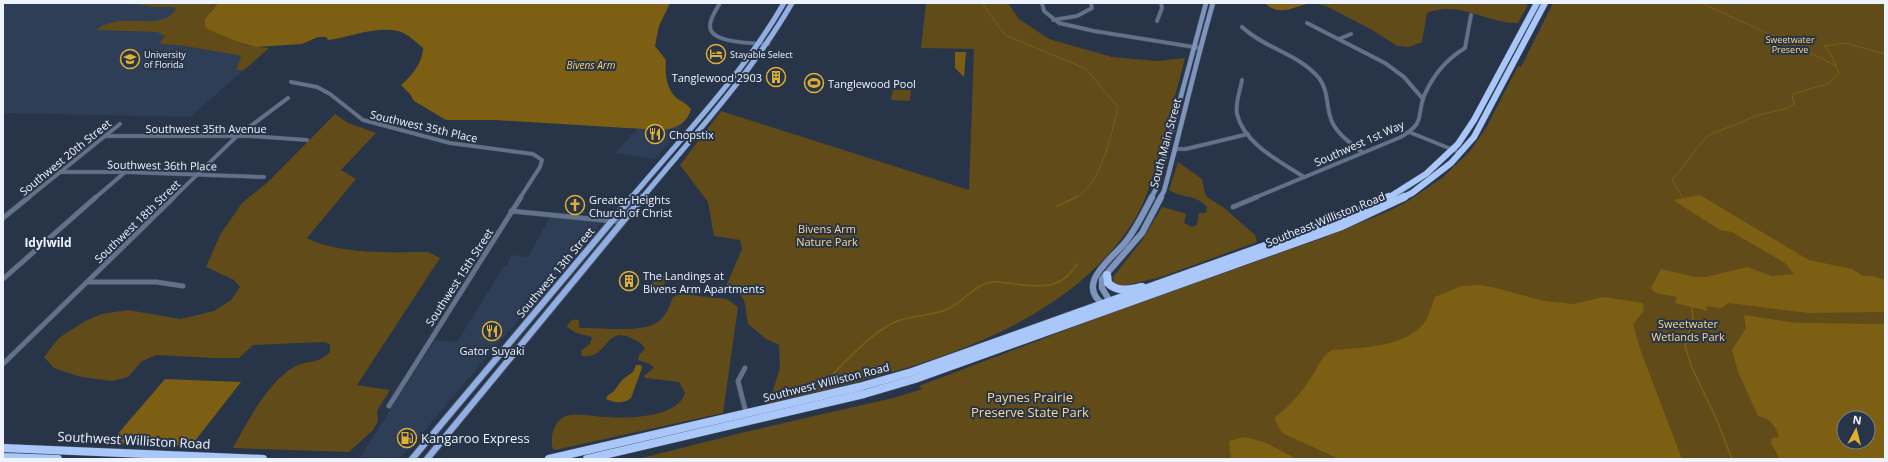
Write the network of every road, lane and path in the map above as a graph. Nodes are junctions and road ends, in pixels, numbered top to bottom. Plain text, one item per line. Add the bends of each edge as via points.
1 (720, 3) edge
2 (784, 3) edge
3 (792, 3) edge
4 (1042, 3) edge
5 (1091, 3) edge
6 (1161, 3) edge
7 (1206, 3) edge
8 (1213, 3) edge
9 (1537, 3) edge
10 (1545, 3) edge
11 (1471, 15) dead end
12 (1053, 20) junction
13 (1157, 21) dead end
14 (1307, 23) dead end
15 (1526, 24) junction
16 (1534, 26) junction
17 (1242, 28) dead end
18 (1351, 34) dead end
19 (1339, 39) junction
20 (759, 43) junction
21 (768, 44) junction
22 (1194, 47) junction
23 (1200, 48) junction
24 (1242, 80) dead end
25 (291, 82) dead end
26 (288, 98) dead end
27 (713, 99) junction
28 (1423, 99) junction
29 (723, 100) junction
30 (120, 124) dead end
31 (1409, 132) junction
32 (1248, 134) junction
33 (105, 136) junction
34 (236, 137) junction
35 (307, 140) dead end
36 (1167, 148) junction
37 (1175, 149) junction
38 (1453, 150) junction
39 (1362, 152) junction
40 (1461, 153) junction
41 (540, 157) joint
42 (59, 172) junction
43 (124, 172) junction
44 (199, 174) junction
45 (1304, 176) junction
46 (264, 177) dead end
47 (1152, 197) junction
48 (1160, 198) junction
49 (1233, 207) dead end
50 (511, 211) junction
51 (3, 218) edge
52 (612, 221) junction
53 (622, 222) junction
54 (1142, 233) junction
55 (1132, 234) junction
56 (1296, 235) junction
57 (1304, 240) junction
58 (575, 265) junction
59 (585, 267) junction
60 (1107, 275) junction
61 (3, 279) edge
62 (88, 282) junction
63 (1160, 284) junction
64 (183, 286) dead end
65 (1109, 305) junction
66 (509, 344) junction
67 (519, 348) junction
68 (3, 364) edge
69 (744, 368) dead end
70 (816, 401) junction
71 (389, 406) dead end
72 (746, 413) junction
73 (3, 448) edge
74 (52, 450) junction
75 (3, 457) edge
76 (220, 458) edge
77 (43, 459) edge
78 (58, 459) edge
79 (263, 459) edge
80 (412, 459) edge
81 (428, 459) edge
82 (549, 459) edge
83 (587, 459) edge

1 - 20 street via 711,24 714,34 734,42
2 - 20 main road, Southwest 13th Street
3 - 21 main road, Southwest 13th Street
4 - 12 street via 1044,11
5 - 12 street via 1092,8 1077,16
6 - 13 street via 1162,8
7 - 22 main road, South Main Street
8 - 23 main road, South Main Street
9 - 15 highway, Southeast Williston Road
10 - 16 highway, Southeast Williston Road
11 - 28 street, Southwest 1st Way via 1465,48 1446,60 1434,74
12 - 22 street via 1076,28
14 - 19 street
15 - 16 highway
15 - 38 highway, Southeast Williston Road via 1472,125
16 - 40 highway, Southeast Williston Road via 1481,125
17 - 39 street via 1250,36 1294,58 1318,76 1326,88 1331,121 1337,131
18 - 19 street
19 - 28 street via 1397,71 1410,82
20 - 21 street
20 - 27 main road, Southwest 13th Street
21 - 29 main road, Southwest 13th Street
22 - 23 street
22 - 36 main road, South Main Street
23 - 37 main road, South Main Street
24 - 32 street via 1237,114
25 - 41 street, Southwest 35th Place via 316,87 330,94 363,120 450,144
26 - 34 street, Southwest 18th Street
27 - 29 street
27 - 52 main road, Southwest 13th Street
28 - 31 street, Southwest 1st Way via 1421,120
29 - 53 main road, Southwest 13th Street
30 - 33 street, Southwest 20th Street
31 - 38 street
31 - 39 street, Southwest 1st Way
32 - 37 street via 1186,149
32 - 45 street via 1261,148
33 - 34 street, Southwest 35th Avenue
33 - 42 street, Southwest 20th Street
34 - 35 street, Southwest 35th Avenue
34 - 44 street, Southwest 18th Street
36 - 37 main road
36 - 47 main road, South Main Street
37 - 48 main road, South Main Street
38 - 40 street
38 - 56 highway, Southeast Williston Road via 1428,173 1390,197 1346,217
39 - 45 street, Southwest 1st Way
40 - 57 highway, Southeast Williston Road via 1427,183 1396,202 1361,219
41 - 50 street, Southwest 15th Street via 540,167
42 - 43 street, Southwest 36th Place
42 - 51 street, Southwest 20th Street
43 - 44 street, Southwest 36th Place
43 - 61 street
44 - 46 street, Southwest 36th Place
44 - 62 street, Southwest 18th Street
45 - 49 street, Southwest 1st Way
47 - 48 main road
47 - 55 main road, South Main Street
48 - 54 main road, South Main Street
50 - 52 street
50 - 71 street, Southwest 15th Street
52 - 53 street
52 - 58 main road, Southwest 13th Street
53 - 59 main road, Southwest 13th Street
54 - 55 main road
54 - 60 main road, South Main Street
55 - 65 main road, South Main Street via 1094,278 1093,289
56 - 57 highway
56 - 63 highway, Southeast Williston Road
57 - 65 highway, Southeast Williston Road
58 - 59 main road
58 - 66 main road, Southwest 13th Street
59 - 67 main road, Southwest 13th Street
60 - 63 highway via 1108,283 1119,290
60 - 65 main road, South Main Street via 1101,284
62 - 64 street via 152,282
62 - 68 street, Southwest 18th Street
63 - 65 highway, Southeast Williston Road
65 - 70 highway, Southwest Williston Road via 912,372
65 - 70 highway, Southwest Williston Road via 921,378 882,389
66 - 67 main road
66 - 80 main road, Southwest 13th Street
67 - 81 main road, Southwest 13th Street
69 - 72 street via 738,381
70 - 72 highway, Southwest Williston Road
70 - 83 highway, Southwest Williston Road
72 - 82 highway, Southwest Williston Road
73 - 74 highway, Southwest Williston Road
74 - 76 highway, Southwest Williston Road
74 - 77 street
75 - 77 highway, Southwest Williston Road
76 - 79 highway, Southwest Williston Road
77 - 78 highway, Southwest Williston Road

